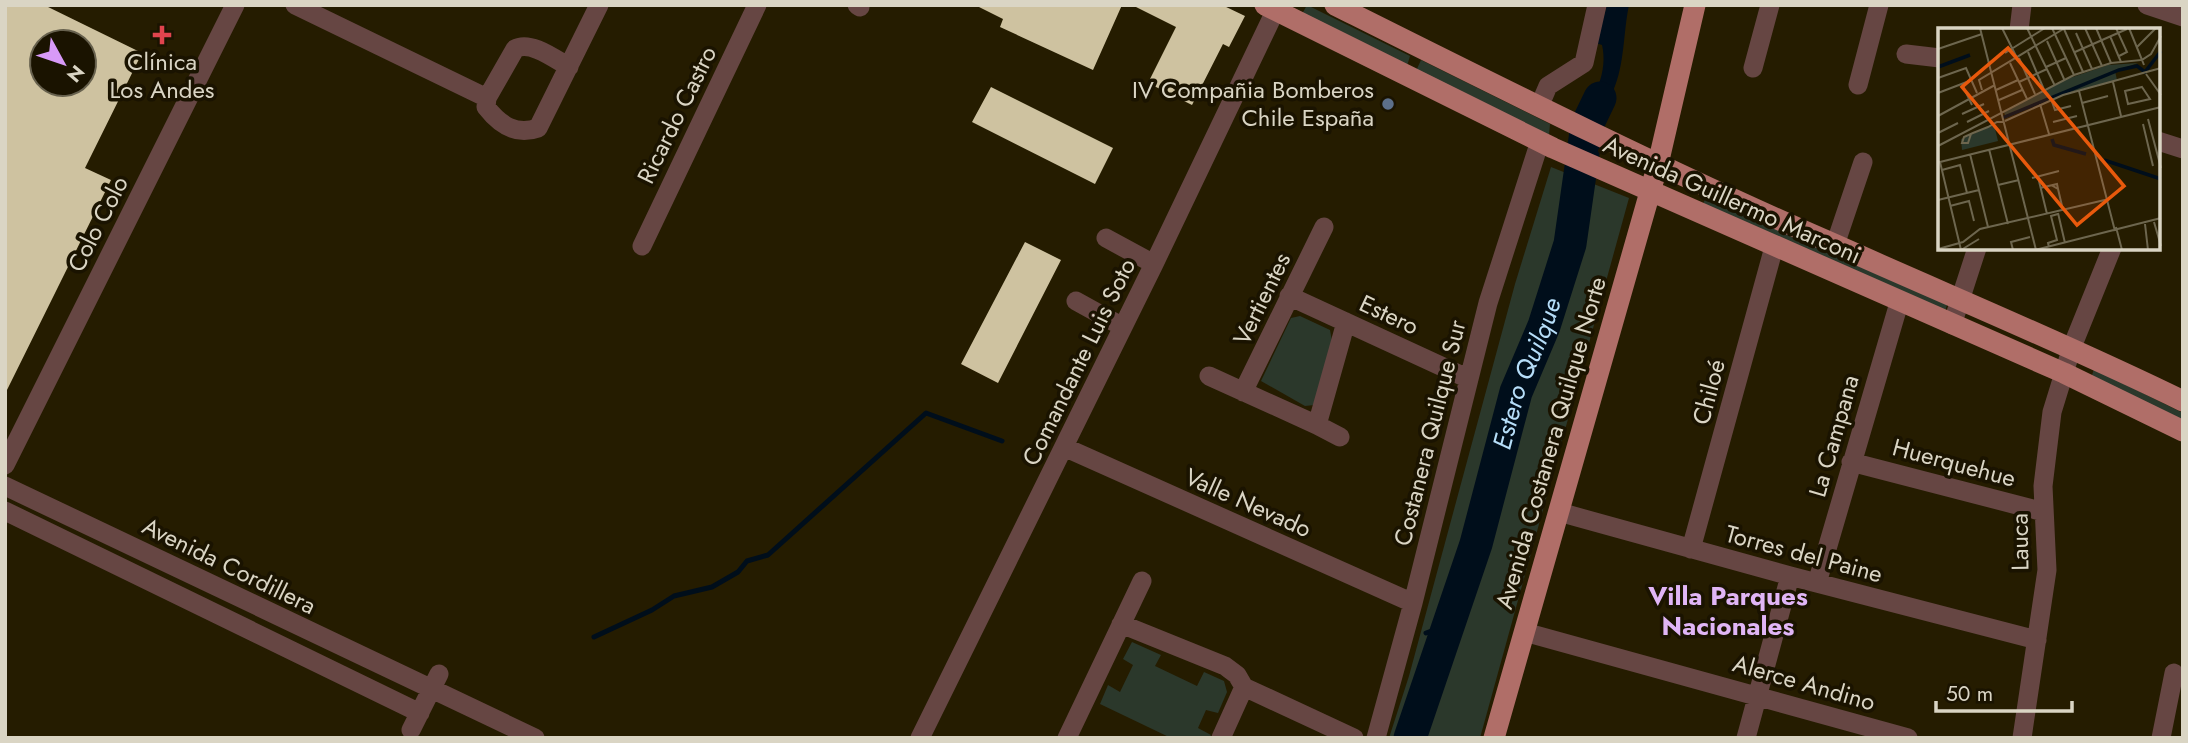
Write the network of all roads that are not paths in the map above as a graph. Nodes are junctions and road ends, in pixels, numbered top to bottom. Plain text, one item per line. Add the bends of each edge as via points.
1 (235, 5) edge
2 (295, 5) edge
3 (599, 5) edge
4 (1335, 5) edge
5 (1695, 5) edge
6 (1770, 5) edge
7 (1879, 5) edge
8 (2022, 5) edge
9 (2147, 5) edge
10 (756, 6) edge
11 (1273, 7) edge
12 (1595, 7) edge
13 (2183, 17) edge
14 (2020, 28) edge
15 (1421, 48) junction
16 (1906, 54) dead end
17 (1938, 58) edge
18 (569, 67) junction
19 (1754, 68) dead end
20 (1408, 76) junction
21 (1858, 85) dead end
22 (487, 98) junction
23 (1539, 107) junction
24 (2160, 141) edge
25 (2181, 144) edge
26 (1546, 145) junction
27 (1863, 162) dead end
28 (1658, 164) junction
29 (1650, 191) junction
30 (1324, 227) dead end
31 (1106, 238) dead end
32 (1835, 245) junction
33 (642, 246) dead end
34 (1774, 247) junction
35 (1976, 250) edge
36 (2111, 250) edge
37 (1154, 264) junction
38 (1289, 296) junction
39 (1960, 298) junction
40 (1076, 301) dead end
41 (1899, 303) junction
42 (1346, 322) junction
43 (1952, 325) junction
44 (1123, 327) junction
45 (2072, 347) junction
46 (2064, 373) junction
47 (1209, 376) dead end
48 (1469, 379) junction
49 (1243, 392) junction
50 (2183, 401) edge
51 (1317, 425) junction
52 (2183, 432) edge
53 (1340, 437) dead end
54 (1064, 447) junction
55 (1851, 462) junction
56 (5, 465) edge
57 (5, 486) edge
58 (5, 511) edge
59 (1559, 512) junction
60 (2044, 512) junction
61 (1690, 549) junction
62 (1790, 576) junction
63 (1142, 581) dead end
64 (1817, 583) junction
65 (1413, 603) junction
66 (1121, 624) junction
67 (1524, 632) junction
68 (2037, 640) junction
69 (2174, 673) dead end
70 (435, 682) junction
71 (1244, 687) junction
72 (1758, 696) junction
73 (535, 738) edge
74 (920, 738) edge
75 (1067, 738) edge
76 (1221, 738) edge
77 (1354, 738) edge
78 (1376, 738) edge
79 (1494, 738) edge
80 (1746, 738) edge
81 (1908, 738) edge
82 (2022, 738) edge
83 (2161, 738) edge

1 - 56 street, Colo Colo
2 - 22 street
3 - 18 street
4 - 15 main road, Avenida Guillermo Marconi
5 - 28 main road, Avenida Costanera Quilque Norte
6 - 19 street
7 - 21 street
8 - 14 street
9 - 13 street
10 - 33 street, Ricardo Castro
11 - 20 main road, Avenida Guillermo Marconi
11 - 37 street, Comandante Luis Soto
12 - 23 street via 1584,62 1548,86
15 - 20 main road
15 - 23 main road, Avenida Guillermo Marconi
16 - 17 street
18 - 22 street via 521,46
18 - 22 street via 538,128 527,132 510,128 486,107
20 - 26 main road, Avenida Guillermo Marconi
23 - 28 main road, Avenida Guillermo Marconi
24 - 25 street
26 - 29 main road, Avenida Guillermo Marconi
26 - 48 street, Costanera Quilque Sur via 1488,303
27 - 32 street
28 - 29 main road, Avenida Costanera Quilque Norte
28 - 32 main road, Avenida Guillermo Marconi
29 - 34 main road, Avenida Guillermo Marconi
29 - 59 main road, Avenida Costanera Quilque Norte
30 - 38 street, Vertientes
31 - 37 street
32 - 39 main road, Avenida Guillermo Marconi
34 - 41 main road, Avenida Guillermo Marconi
34 - 61 street, Chiloé
35 - 39 street
36 - 45 street, Lauca
37 - 44 street, Comandante Luis Soto
38 - 42 street, Estero
38 - 49 street, Vertientes
39 - 43 street
39 - 45 main road, Avenida Guillermo Marconi
40 - 44 street
41 - 43 main road, Avenida Guillermo Marconi
41 - 55 street, La Campana
42 - 48 street, Estero
42 - 51 street
43 - 46 main road, Avenida Guillermo Marconi
44 - 54 street, Comandante Luis Soto
45 - 46 street, Lauca
45 - 50 main road, Avenida Guillermo Marconi
46 - 52 main road, Avenida Guillermo Marconi
46 - 60 street, Lauca via 2052,412
47 - 49 street
48 - 65 street, Costanera Quilque Sur
49 - 51 street
51 - 53 street
54 - 65 street, Valle Nevado
54 - 74 street, Comandante Luis Soto
55 - 60 street, Huerquehue
55 - 64 street, La Campana
57 - 70 street, Avenida Cordillera
58 - 70 street, Avenida Cordillera via 416,721
59 - 61 street, Torres del Paine
59 - 67 main road, Avenida Costanera Quilque Norte
60 - 68 street, Lauca via 2047,570
61 - 62 street, Torres del Paine
62 - 64 street, Torres del Paine
62 - 72 street
63 - 66 street
64 - 68 street, Torres del Paine
65 - 78 street, Costanera Quilque Sur
66 - 71 street via 1225,666
66 - 75 street
67 - 72 street, Alerce Andino
67 - 79 main road, Avenida Costanera Quilque Norte
68 - 82 street, Lauca
69 - 83 street
70 - 73 street, Avenida Cordillera
71 - 76 street
71 - 77 street
72 - 80 street
72 - 81 street, Alerce Andino

